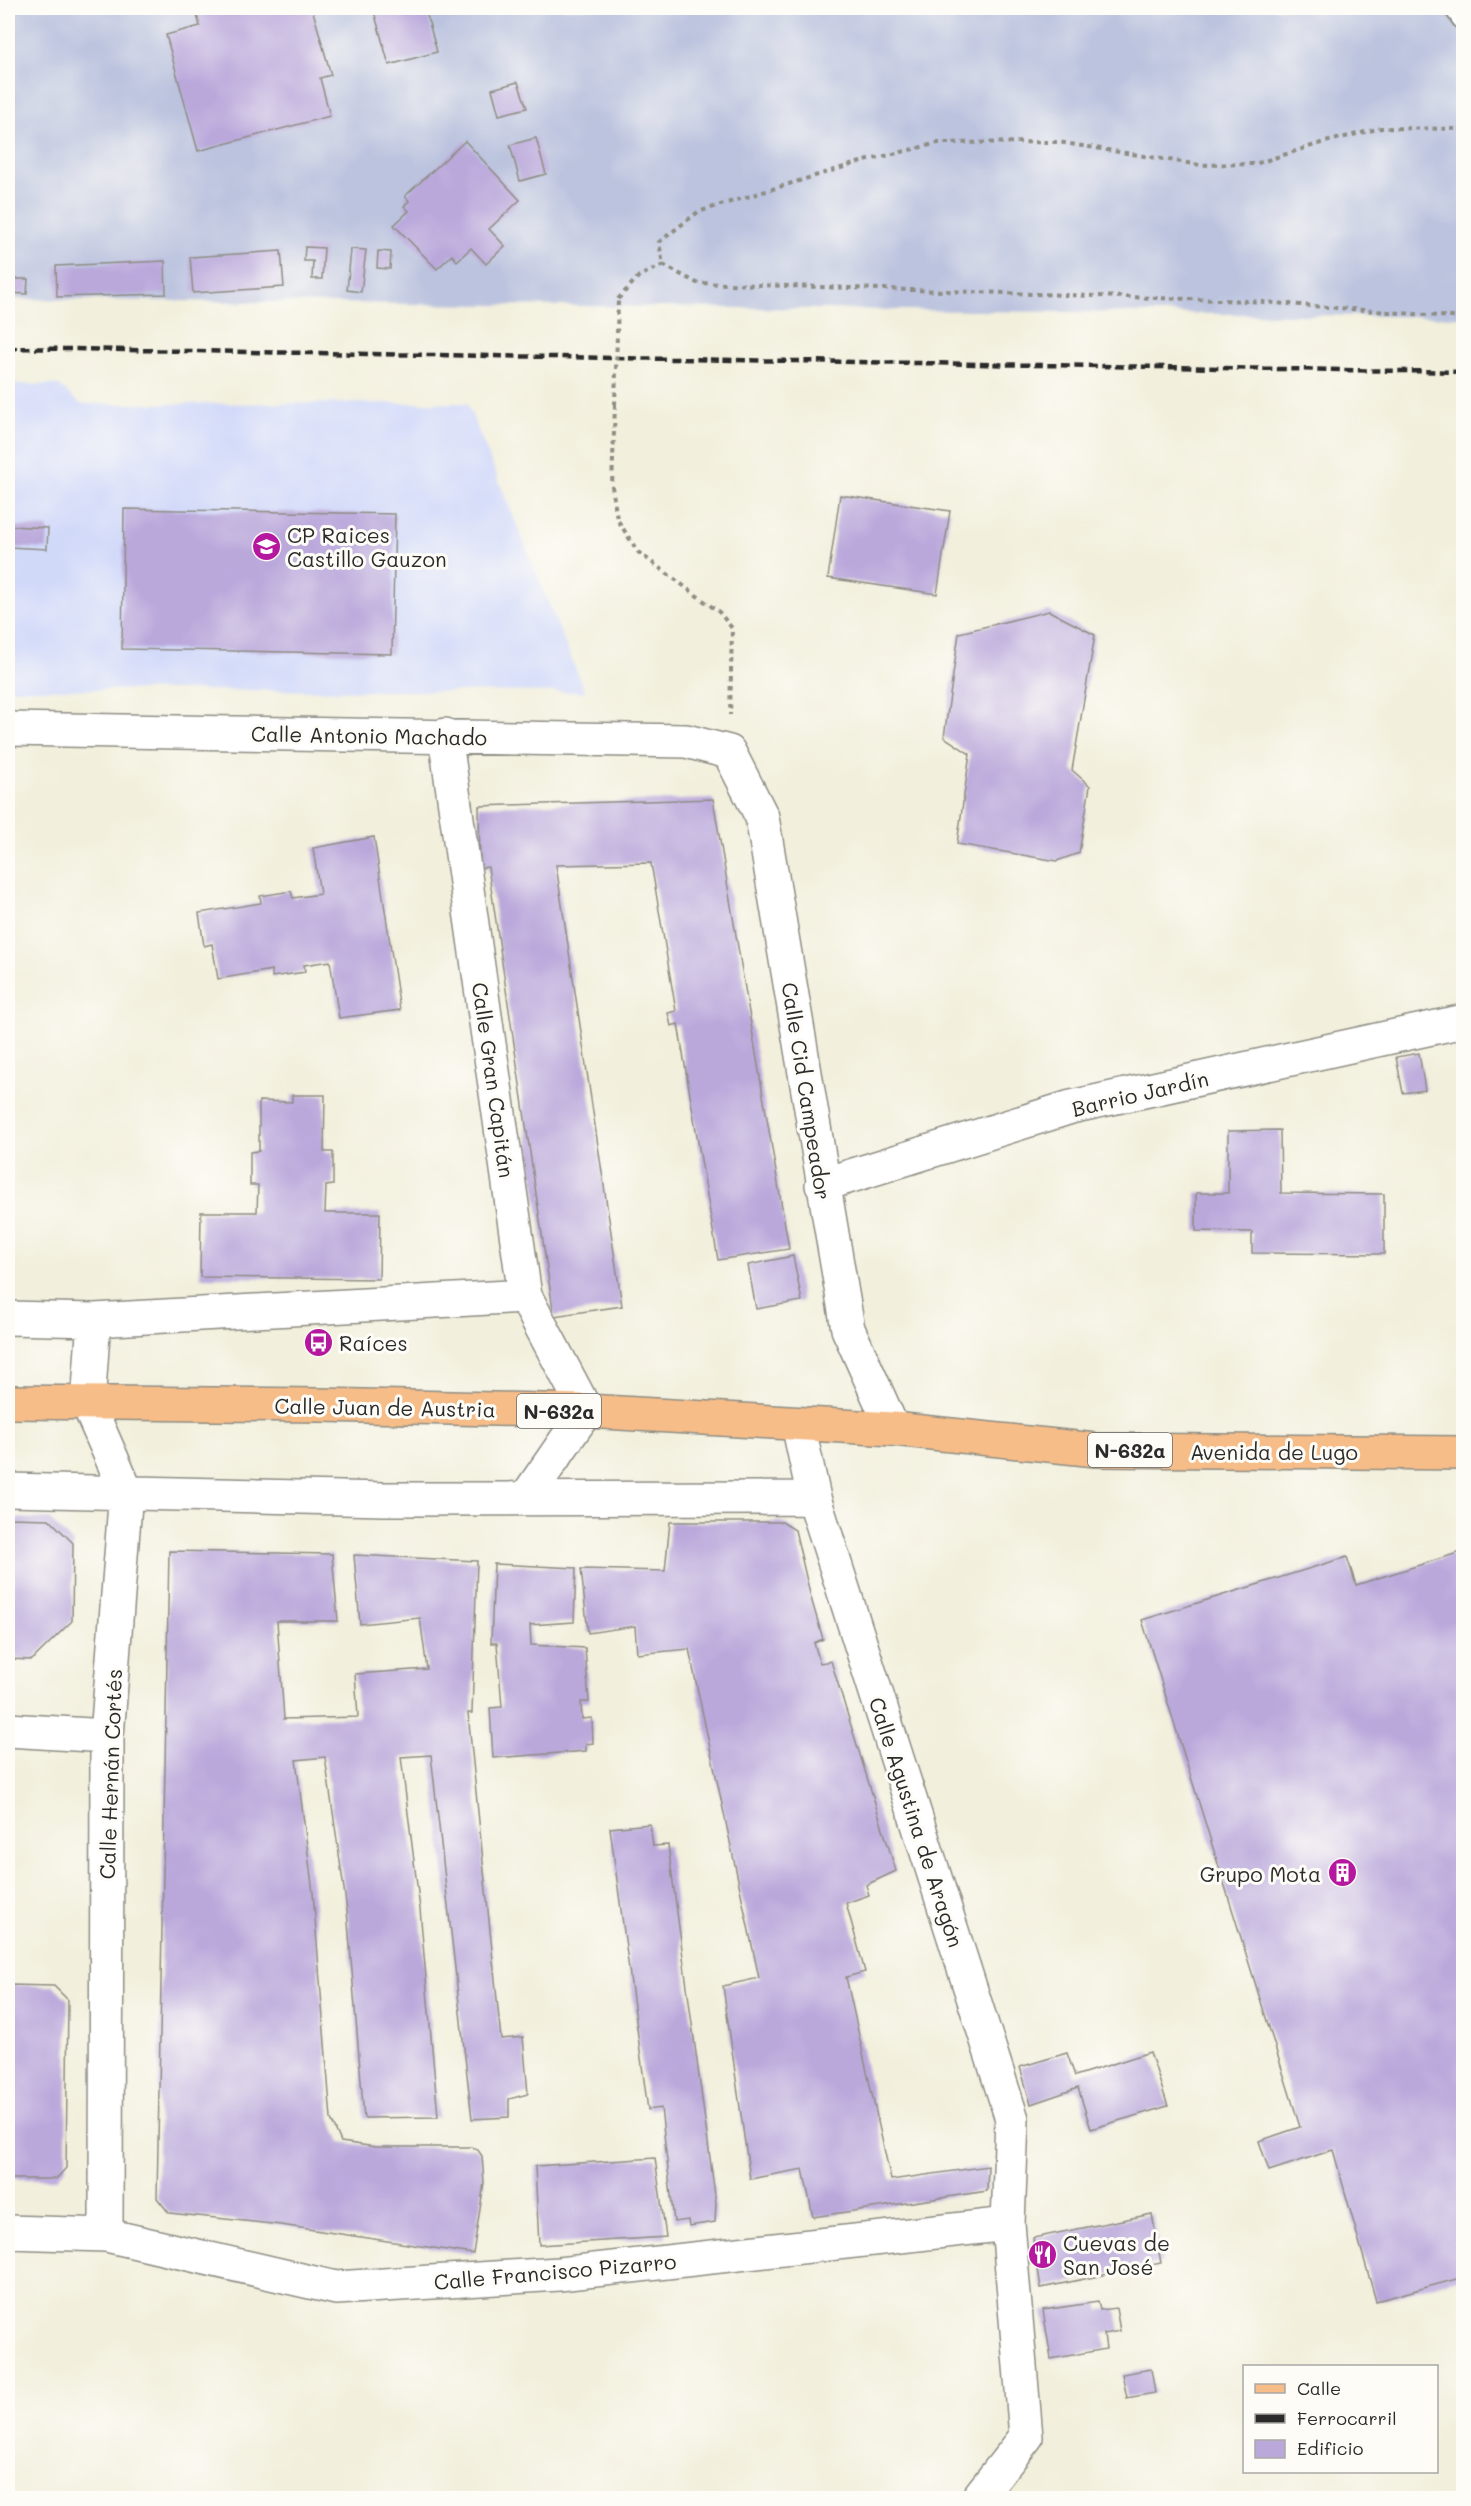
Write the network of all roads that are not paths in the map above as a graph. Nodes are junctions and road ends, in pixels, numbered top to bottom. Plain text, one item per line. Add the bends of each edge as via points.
1 (1456, 8) edge
2 (1464, 19) edge
3 (8, 729) edge
4 (445, 735) junction
5 (729, 752) joint
6 (1464, 1021) edge
7 (822, 1185) junction
8 (525, 1296) junction
9 (8, 1318) edge
10 (94, 1320) junction
11 (8, 1402) edge
12 (88, 1404) junction
13 (586, 1411) junction
14 (798, 1424) junction
15 (893, 1429) junction
16 (1464, 1453) edge
17 (8, 1490) edge
18 (126, 1491) junction
19 (526, 1498) junction
20 (814, 1498) junction
21 (8, 1731) edge
22 (107, 1736) junction
23 (1008, 2224) junction
24 (8, 2232) edge
25 (106, 2235) junction
26 (978, 2499) edge

1 - 2 lane
3 - 4 street, Calle Antonio Machado
4 - 5 street, Calle Antonio Machado via 686,741
4 - 8 street, Calle Gran Capitán
5 - 7 street, Calle Cid Campeador via 762,817
6 - 7 street, Barrio Jardín via 1071,1107
7 - 15 street, Calle Cid Campeador via 848,1329
8 - 10 street
8 - 13 street, Calle Gran Capitán
9 - 10 street
10 - 12 street, Calle Hernán Cortés
11 - 12 main road, Calle Juan de Austria / N-632a
12 - 13 main road, Calle Juan de Austria / N-632a
12 - 18 street, Calle Hernán Cortés
13 - 14 main road, Calle Juan de Austria / N-632a
13 - 19 street
14 - 15 main road, Avenida de Lugo / N-632a
14 - 20 street, Calle Agustina de Aragón
15 - 16 main road, Avenida de Lugo / N-632a via 1096,1450
17 - 18 street
18 - 19 street via 384,1499
18 - 22 street, Calle Hernán Cortés
19 - 20 street
20 - 23 street, Calle Agustina de Aragón via 1012,2119
21 - 22 street
22 - 25 street, Calle Hernán Cortés
23 - 25 street, Calle Francisco Pizarro via 558,2274 336,2288
23 - 26 street, Calle Agustina de Aragón via 1026,2437
24 - 25 street, Calle Francisco Pizarro

